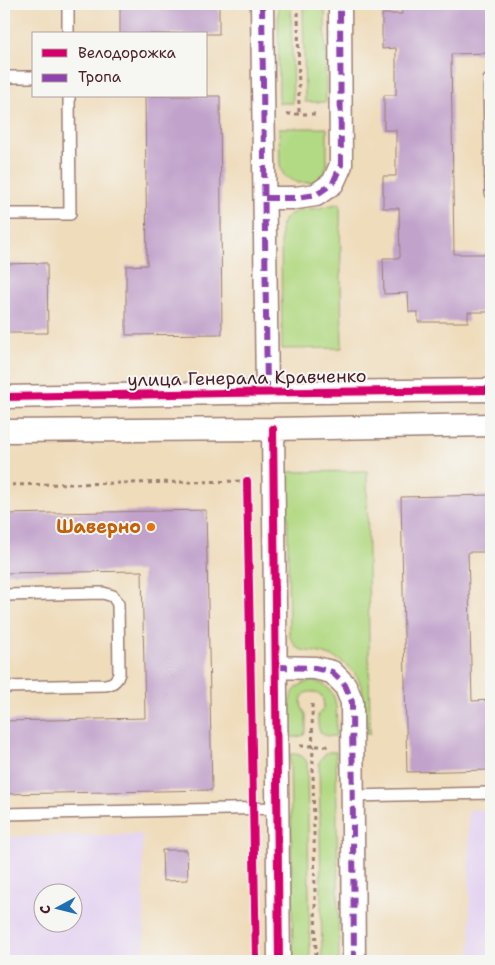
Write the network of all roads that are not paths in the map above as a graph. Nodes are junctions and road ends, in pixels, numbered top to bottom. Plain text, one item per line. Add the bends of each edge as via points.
1 (68, 4) edge
2 (262, 4) edge
3 (340, 4) edge
4 (68, 32) edge
5 (4, 77) edge
6 (32, 77) edge
7 (491, 80) edge
8 (69, 98) edge
9 (491, 193) edge
10 (265, 198) junction
11 (4, 214) edge
12 (491, 390) edge
13 (267, 393) junction
14 (4, 398) edge
15 (491, 425) edge
16 (273, 430) junction
17 (4, 431) edge
18 (4, 595) edge
19 (276, 667) junction
20 (4, 687) edge
21 (491, 793) edge
22 (352, 796) junction
23 (278, 808) junction
24 (4, 814) edge
25 (279, 961) edge
26 (354, 961) edge

1 - 4 lane
2 - 10 street
3 - 10 street via 341,165 333,183 316,195
5 - 6 lane
7 - 9 lane
8 - 11 lane via 70,214
10 - 13 street
12 - 13 street, улица Генерала Кравченко
13 - 14 street, улица Генерала Кравченко
15 - 16 street
16 - 17 street
16 - 19 street
18 - 20 lane via 103,593 113,596 118,604 119,673 110,684
19 - 22 street via 332,672 345,685 352,702
19 - 23 street
21 - 22 lane
22 - 26 street
23 - 24 lane
23 - 25 street

